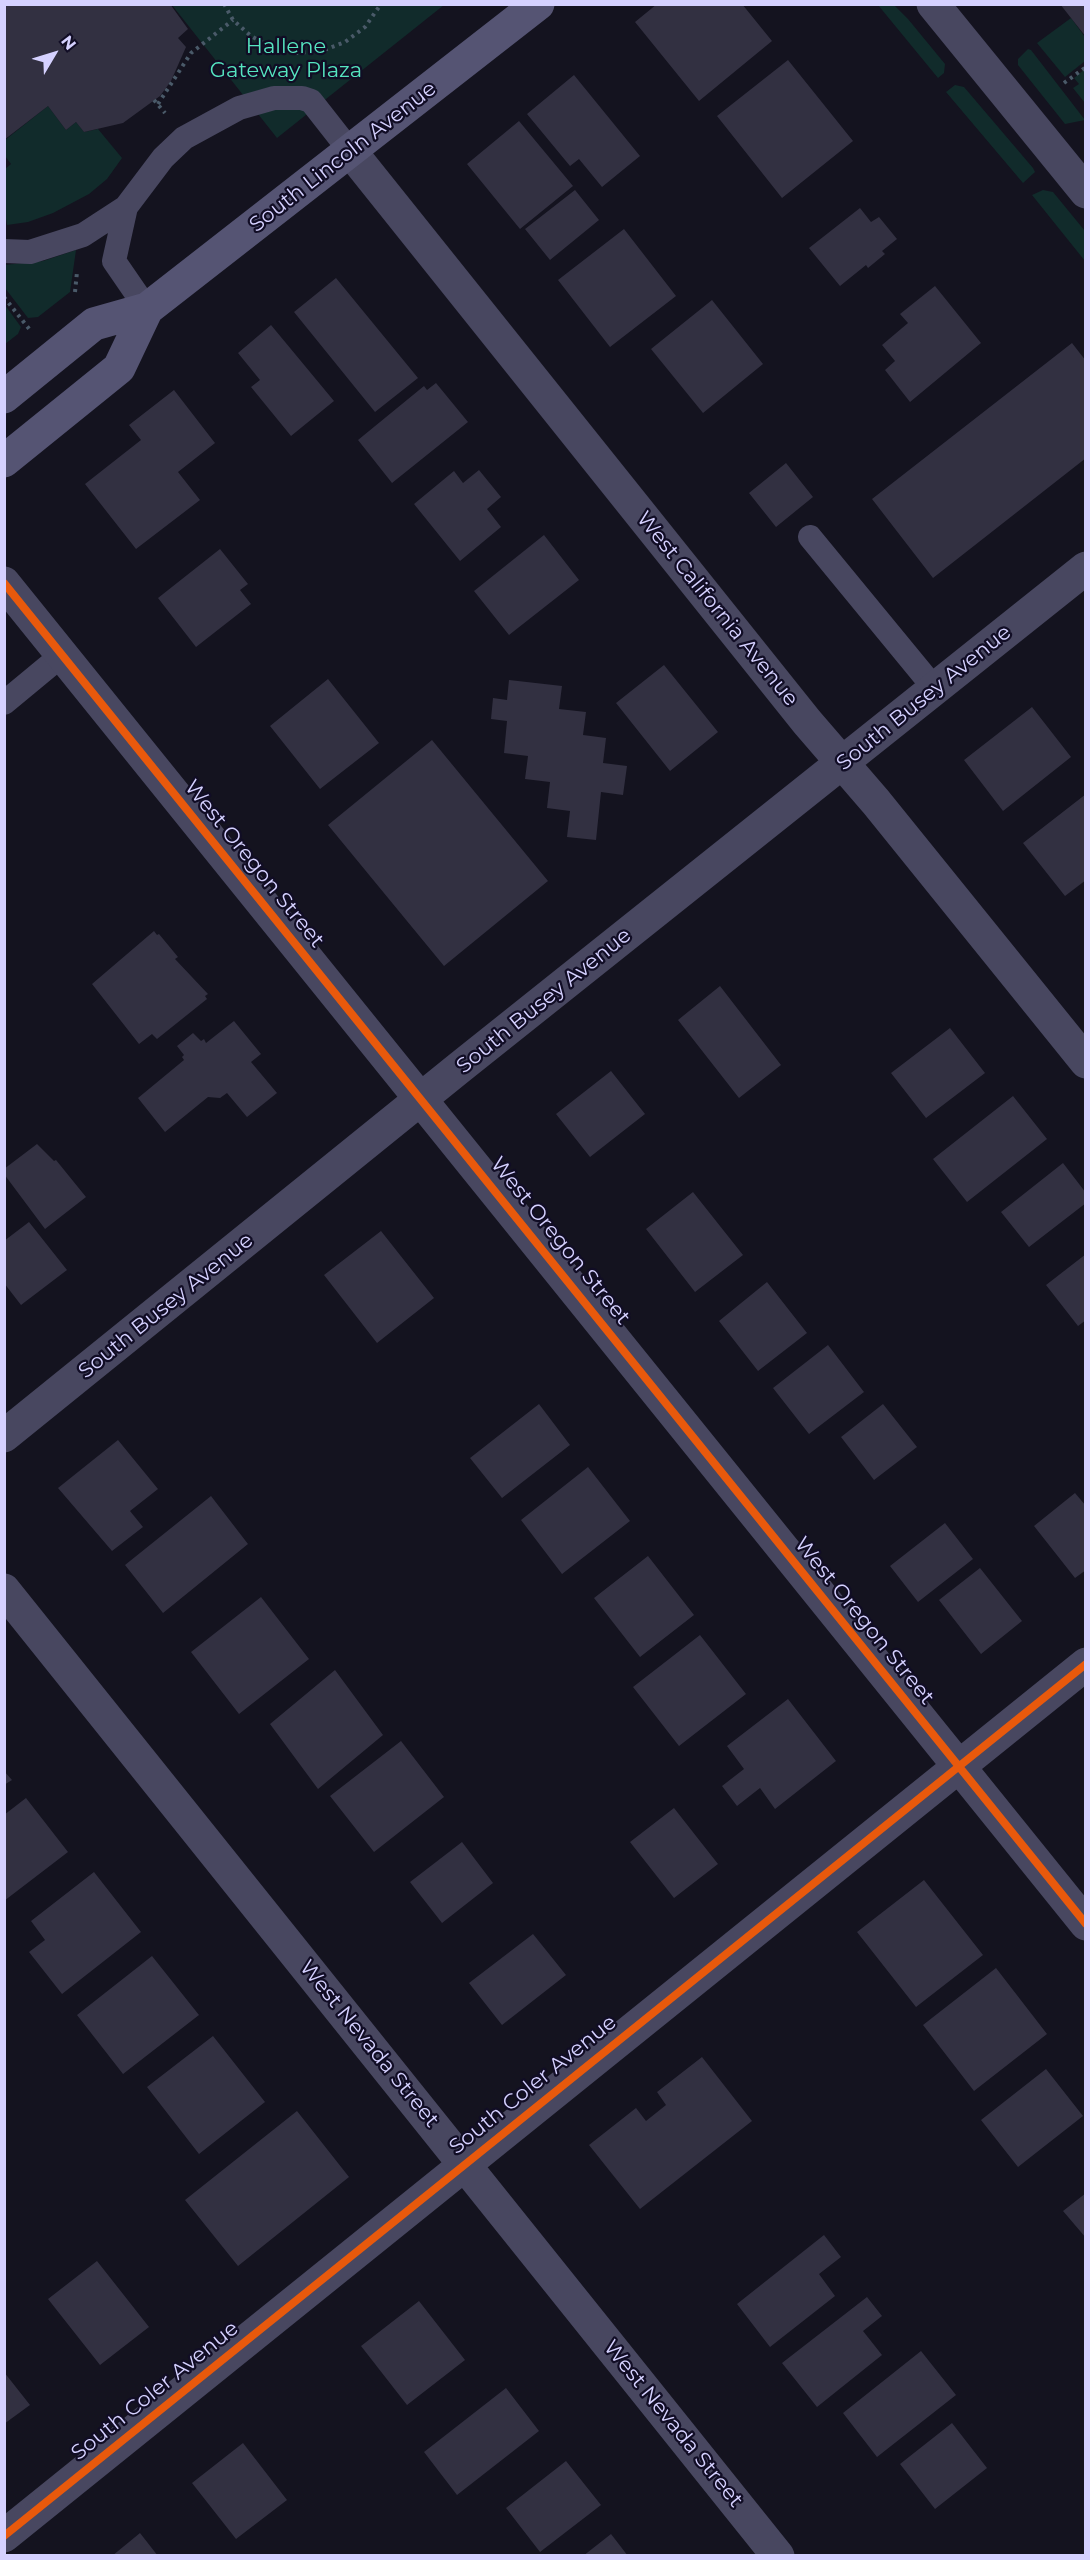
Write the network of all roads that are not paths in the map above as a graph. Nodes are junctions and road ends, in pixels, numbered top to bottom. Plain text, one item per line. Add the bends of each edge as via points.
1 (538, 4) edge
2 (933, 4) edge
3 (351, 152) junction
4 (1086, 192) edge
5 (126, 207) junction
6 (4, 251) edge
7 (147, 309) junction
8 (4, 397) edge
9 (4, 461) edge
10 (810, 537) dead end
11 (1086, 568) edge
12 (4, 583) edge
13 (62, 655) junction
14 (935, 689) junction
15 (4, 703) edge
16 (842, 763) junction
17 (1086, 1062) edge
18 (421, 1100) junction
19 (4, 1436) edge
20 (4, 1590) edge
21 (1086, 1664) edge
22 (958, 1767) junction
23 (1086, 1924) edge
24 (464, 2163) junction
25 (4, 2536) edge
26 (778, 2556) edge

1 - 3 main road, South Lincoln Avenue
2 - 4 street
3 - 5 lane via 311,101 274,98 240,108 184,138 163,158
3 - 7 main road, South Lincoln Avenue
3 - 16 street, West California Avenue
5 - 6 lane via 83,235 30,252
5 - 7 lane via 114,261
7 - 8 main road, South Lincoln Avenue via 94,324
7 - 9 main road, South Lincoln Avenue via 120,368
10 - 14 lane
11 - 14 street, South Busey Avenue
12 - 13 street, West Oregon Street
13 - 15 lane
13 - 18 street, West Oregon Street
14 - 16 street, South Busey Avenue
16 - 17 street, West California Avenue
16 - 18 street, South Busey Avenue
18 - 19 street, South Busey Avenue
18 - 22 street, West Oregon Street
20 - 24 street, West Nevada Street
21 - 22 street, South Coler Avenue
22 - 23 street, West Oregon Street
22 - 24 street, South Coler Avenue
24 - 25 street, South Coler Avenue
24 - 26 street, West Nevada Street

